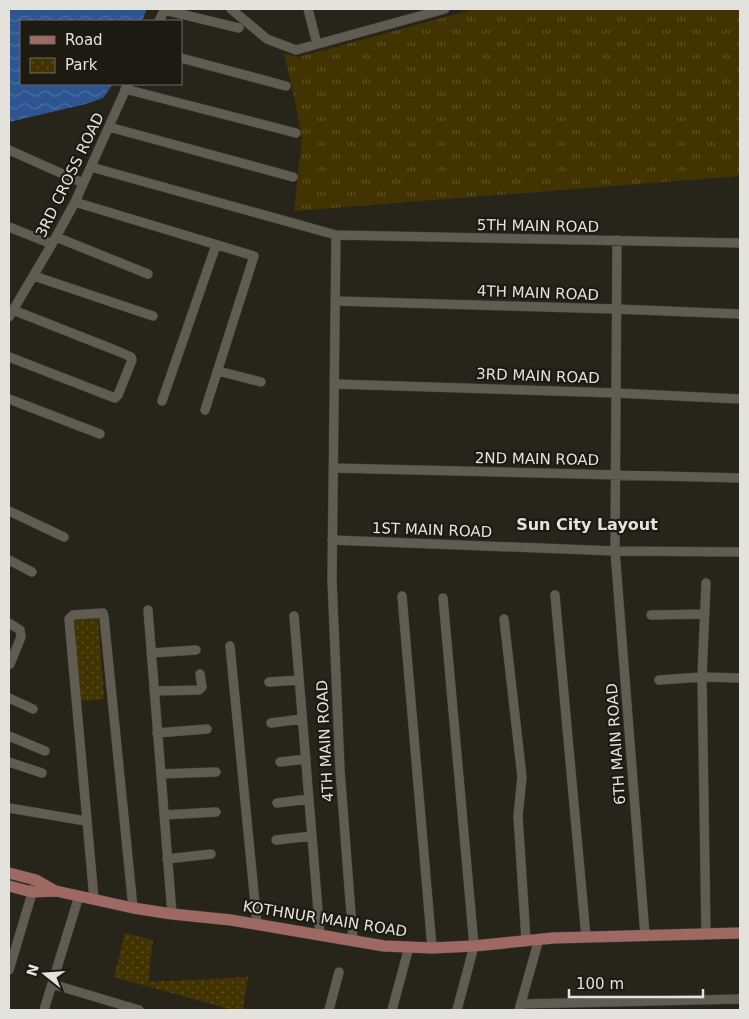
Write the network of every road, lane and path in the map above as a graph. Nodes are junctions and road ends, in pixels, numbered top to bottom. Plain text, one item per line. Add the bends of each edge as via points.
1 (231, 9) edge
2 (308, 9) edge
3 (445, 9) edge
4 (165, 10) edge
5 (239, 28) dead end
6 (317, 44) junction
7 (182, 58) edge
8 (127, 86) edge
9 (286, 86) dead end
10 (109, 127) junction
11 (296, 133) dead end
12 (9, 150) edge
13 (91, 167) junction
14 (293, 177) dead end
15 (83, 184) junction
16 (75, 202) junction
17 (9, 227) edge
18 (336, 235) junction
19 (617, 240) junction
20 (54, 241) junction
21 (740, 243) edge
22 (216, 245) junction
23 (148, 274) dead end
24 (34, 276) junction
25 (335, 301) junction
26 (616, 309) junction
27 (11, 314) edge
28 (740, 314) edge
29 (153, 316) dead end
30 (9, 357) edge
31 (218, 371) junction
32 (261, 382) dead end
33 (334, 384) junction
34 (616, 393) junction
35 (9, 399) edge
36 (740, 399) edge
37 (162, 401) dead end
38 (205, 410) dead end
39 (100, 434) dead end
40 (333, 468) junction
41 (615, 475) junction
42 (740, 478) edge
43 (9, 512) edge
44 (64, 537) dead end
45 (332, 540) junction
46 (615, 551) junction
47 (740, 552) edge
48 (9, 560) edge
49 (32, 572) dead end
50 (706, 583) dead end
51 (555, 595) dead end
52 (402, 596) dead end
53 (443, 598) dead end
54 (148, 610) dead end
55 (705, 614) junction
56 (651, 615) dead end
57 (294, 616) dead end
58 (504, 619) dead end
59 (9, 623) edge
60 (230, 646) dead end
61 (196, 650) dead end
62 (151, 653) junction
63 (10, 664) dead end
64 (200, 674) dead end
65 (702, 677) junction
66 (740, 678) edge
67 (299, 680) junction
68 (659, 680) dead end
69 (269, 682) dead end
70 (154, 691) junction
71 (9, 698) edge
72 (33, 709) dead end
73 (302, 719) junction
74 (271, 723) dead end
75 (207, 729) dead end
76 (158, 734) junction
77 (9, 736) edge
78 (45, 751) dead end
79 (306, 759) junction
80 (9, 762) edge
81 (280, 762) dead end
82 (216, 772) dead end
83 (42, 773) dead end
84 (161, 774) junction
85 (309, 799) junction
86 (277, 803) dead end
87 (9, 808) edge
88 (216, 812) dead end
89 (164, 815) junction
90 (86, 821) junction
91 (312, 836) junction
92 (276, 840) dead end
93 (211, 854) dead end
94 (167, 859) junction
95 (9, 873) edge
96 (36, 880) junction
97 (9, 886) edge
98 (32, 892) junction
99 (56, 892) junction
100 (78, 896) junction
101 (94, 899) junction
102 (133, 908) junction
103 (172, 914) junction
104 (257, 924) junction
105 (740, 933) edge
106 (706, 934) junction
107 (320, 935) junction
108 (645, 935) junction
109 (586, 937) junction
110 (539, 939) junction
111 (353, 940) junction
112 (526, 940) junction
113 (474, 946) junction
114 (409, 947) junction
115 (432, 948) junction
116 (10, 963) edge
117 (339, 972) dead end
118 (52, 984) junction
119 (740, 999) edge
120 (520, 1007) edge
121 (44, 1010) edge
122 (139, 1010) edge
123 (330, 1010) edge
124 (392, 1010) edge
125 (456, 1010) edge

1 - 6 street via 267,39 296,50
2 - 6 street
3 - 6 street
4 - 5 street
7 - 9 street
8 - 10 street, 3RD CROSS ROAD
8 - 11 street
10 - 13 street, 3RD CROSS ROAD
10 - 14 street
12 - 15 street
13 - 15 street, 3RD CROSS ROAD
13 - 18 street, 5TH MAIN ROAD
15 - 16 street, 3RD CROSS ROAD
16 - 20 street, 3RD CROSS ROAD
16 - 22 street
17 - 20 street
18 - 19 street, 5TH MAIN ROAD
18 - 25 street, 4TH MAIN ROAD
19 - 21 street, 5TH MAIN ROAD
19 - 26 street, 6TH MAIN ROAD
20 - 23 street
20 - 24 street, 3RD CROSS ROAD
22 - 31 street via 254,256
22 - 37 street
24 - 27 street, 3RD CROSS ROAD
24 - 29 street
25 - 26 street, 4TH MAIN ROAD
25 - 33 street, 4TH MAIN ROAD
26 - 28 street, 4TH MAIN ROAD
26 - 34 street, 6TH MAIN ROAD
27 - 30 street via 120,352 132,360 115,398
31 - 32 street
31 - 38 street
33 - 34 street, 3RD MAIN ROAD
33 - 40 street, 4TH MAIN ROAD
34 - 36 street, 3RD MAIN ROAD
34 - 41 street, 6TH MAIN ROAD
35 - 39 street
40 - 41 street, 2ND MAIN ROAD
40 - 45 street, 4TH MAIN ROAD
41 - 42 street, 2ND MAIN ROAD
41 - 46 street, 6TH MAIN ROAD
43 - 44 street
45 - 46 street, 1ST MAIN ROAD
45 - 111 street, 4TH MAIN ROAD via 340,770
46 - 47 street, 1ST MAIN ROAD
46 - 108 street, 6TH MAIN ROAD
48 - 49 street
50 - 55 street
51 - 109 street
52 - 115 street
53 - 113 street
54 - 62 street
55 - 56 street
55 - 65 street
57 - 67 street
58 - 112 street via 522,776 518,816
59 - 63 street via 20,630 21,637
60 - 104 street
61 - 62 street
62 - 70 street
64 - 70 street via 202,687 199,690
65 - 66 street
65 - 68 street
65 - 106 street
67 - 69 street
67 - 73 street
70 - 76 street
71 - 72 street
73 - 74 street
73 - 79 street
75 - 76 street
76 - 84 street
77 - 78 street
79 - 81 street
79 - 85 street
80 - 83 street
82 - 84 street
84 - 89 street
85 - 86 street
85 - 91 street
87 - 90 street
88 - 89 street
89 - 94 street
90 - 101 street
90 - 102 street via 68,619 70,616 103,613
91 - 92 street
91 - 107 street
93 - 94 street
94 - 103 street
95 - 96 main road, KOTHNUR MAIN ROAD
96 - 98 street
96 - 99 main road, KOTHNUR MAIN ROAD
97 - 98 main road, KOTHNUR MAIN ROAD
98 - 99 main road, KOTHNUR MAIN ROAD
98 - 116 street
99 - 100 main road, KOTHNUR MAIN ROAD
100 - 101 main road, KOTHNUR MAIN ROAD
100 - 118 street
101 - 102 main road, KOTHNUR MAIN ROAD
102 - 103 main road, KOTHNUR MAIN ROAD
103 - 104 main road, KOTHNUR MAIN ROAD
104 - 107 main road, KOTHNUR MAIN ROAD
105 - 106 main road, KOTHNUR MAIN ROAD
106 - 108 main road, KOTHNUR MAIN ROAD
107 - 111 main road, KOTHNUR MAIN ROAD
108 - 109 main road, KOTHNUR MAIN ROAD
109 - 110 main road, KOTHNUR MAIN ROAD
110 - 112 main road, KOTHNUR MAIN ROAD
110 - 120 street
111 - 114 main road, KOTHNUR MAIN ROAD
112 - 113 main road, KOTHNUR MAIN ROAD
113 - 115 main road, KOTHNUR MAIN ROAD
113 - 125 street
114 - 115 main road, KOTHNUR MAIN ROAD
114 - 124 street
117 - 123 street
118 - 121 street
118 - 122 street
119 - 120 street

